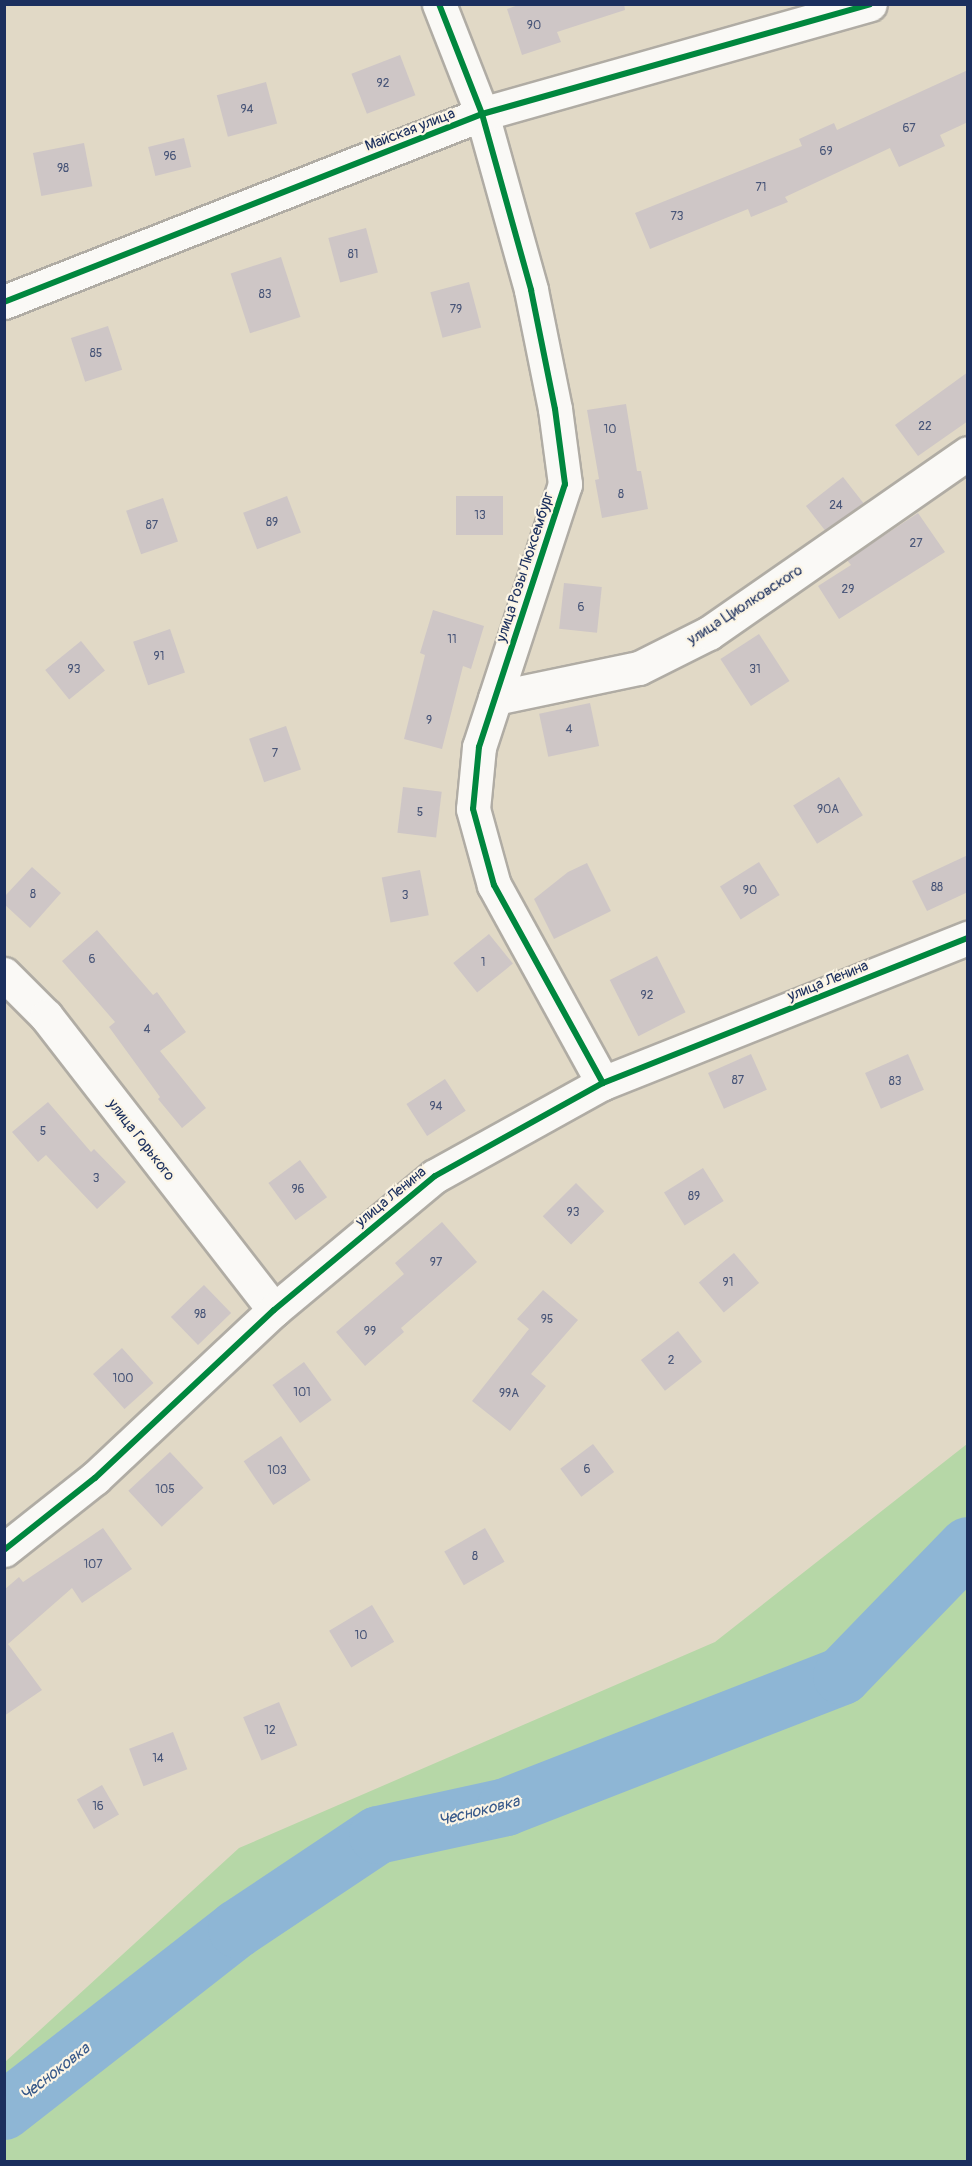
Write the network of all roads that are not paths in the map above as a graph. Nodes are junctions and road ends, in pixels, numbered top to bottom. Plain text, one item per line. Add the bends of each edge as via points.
1 (439, 4) edge
2 (870, 4) edge
3 (482, 114) junction
4 (4, 302) edge
5 (968, 453) edge
6 (495, 698) junction
7 (968, 938) edge
8 (4, 974) edge
9 (603, 1083) junction
10 (274, 1310) junction
11 (4, 1550) edge

1 - 3 street, улица Розы Люксембург
2 - 3 street, Майская улица
3 - 4 street, Майская улица
3 - 6 street, улица Розы Люксембург via 531,290 555,409 565,484
5 - 6 street, улица Циолковского via 709,633 639,668
6 - 9 street, улица Розы Люксембург via 479,747 473,809 494,885
7 - 9 street, улица Ленина
8 - 10 street, улица Горького via 46,1016
9 - 10 street, улица Ленина via 435,1176
10 - 11 street, улица Ленина via 95,1478

